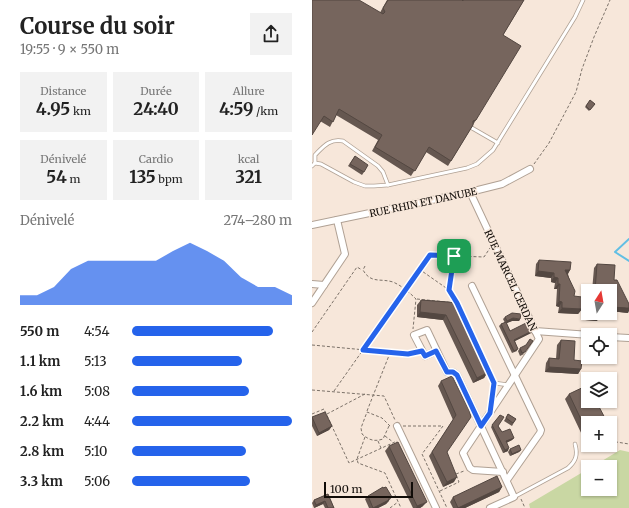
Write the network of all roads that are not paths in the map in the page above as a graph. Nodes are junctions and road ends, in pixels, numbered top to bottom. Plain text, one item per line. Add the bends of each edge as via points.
1 (583, 0) edge
2 (472, 128) edge
3 (498, 143) junction
4 (314, 164) edge
5 (530, 169) road end
6 (388, 185) junction
7 (470, 192) junction
8 (337, 220) junction
9 (312, 225) edge
10 (312, 284) edge
11 (324, 285) junction
12 (472, 286) dead end
13 (312, 303) edge
14 (535, 331) junction
15 (581, 334) edge
16 (617, 337) edge
17 (629, 338) edge
18 (436, 351) junction
19 (515, 376) junction
20 (509, 384) junction
21 (490, 413) junction
22 (398, 426) road end
23 (481, 426) junction
24 (575, 444) dead end
25 (503, 472) junction
26 (507, 480) junction
27 (517, 495) junction
28 (436, 508) edge
29 (490, 508) edge

1 - 3 lane
2 - 3 lane
3 - 6 lane via 486,158 467,168
4 - 6 lane via 321,164 365,186
4 - 6 lane via 315,156 323,146 332,141 343,141 378,166
5 - 7 street, RUE RHIN ET DANUBE via 502,184
7 - 8 street, RUE RHIN ET DANUBE
7 - 14 street, RUE MARCEL CERDAN
8 - 9 street, RUE RHIN ET DANUBE
8 - 11 street via 345,254
10 - 11 street
11 - 13 street
12 - 19 street
14 - 15 street
14 - 19 street, RUE MARCEL CERDAN via 539,340
16 - 17 street
18 - 18 street via 427,330 414,335 425,356
18 - 23 street via 447,372 457,375
19 - 20 street, RUE MARCEL CERDAN
19 - 26 street via 541,430
20 - 21 street, RUE MARCEL CERDAN
20 - 21 lane via 494,383
21 - 23 street, RUE MARCEL CERDAN
22 - 28 street
23 - 25 street
23 - 25 street, RUE MARCEL CERDAN via 463,453 470,468
24 - 27 lane via 577,452 568,468
25 - 26 street
26 - 27 street
27 - 29 street

